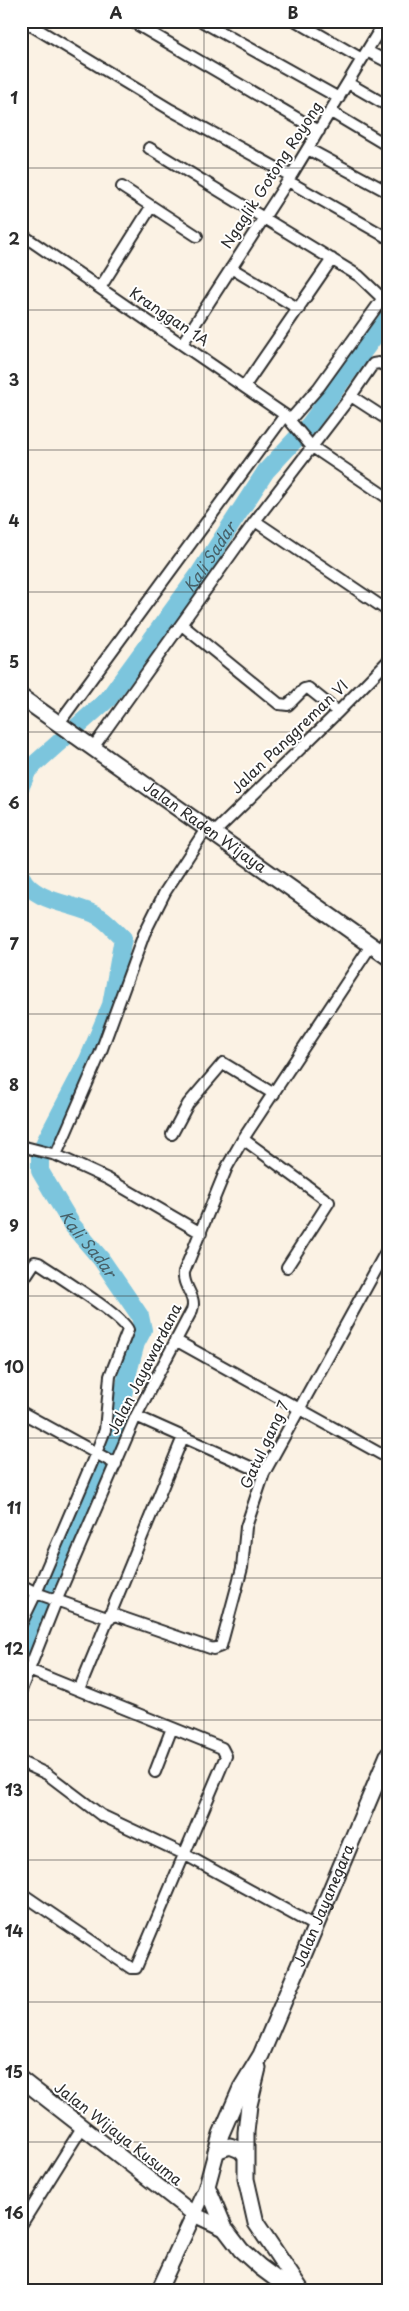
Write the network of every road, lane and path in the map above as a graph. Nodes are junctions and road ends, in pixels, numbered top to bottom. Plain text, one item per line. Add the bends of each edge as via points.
1 (24, 21) edge
2 (201, 21) edge
3 (296, 21) edge
4 (385, 21) edge
5 (133, 22) edge
6 (365, 55) junction
7 (388, 62) edge
8 (348, 83) junction
9 (339, 98) junction
10 (388, 106) edge
11 (331, 112) junction
12 (319, 132) junction
13 (388, 146) edge
14 (149, 148) dead end
15 (308, 149) junction
16 (290, 178) junction
17 (122, 188) dead end
18 (388, 192) edge
19 (151, 207) junction
20 (264, 216) junction
21 (21, 234) edge
22 (197, 236) dead end
23 (388, 238) edge
24 (332, 259) junction
25 (231, 268) junction
26 (100, 288) junction
27 (385, 295) edge
28 (298, 309) junction
29 (182, 344) junction
30 (384, 365) edge
31 (244, 387) junction
32 (351, 396) junction
33 (388, 420) edge
34 (290, 421) junction
35 (308, 442) junction
36 (388, 498) edge
37 (255, 521) junction
38 (388, 611) edge
39 (182, 625) junction
40 (388, 661) edge
41 (21, 697) edge
42 (338, 712) junction
43 (62, 726) junction
44 (91, 748) junction
45 (210, 831) junction
46 (382, 948) edge
47 (274, 1094) junction
48 (172, 1134) dead end
49 (243, 1139) junction
50 (21, 1146) edge
51 (54, 1154) junction
52 (201, 1233) junction
53 (388, 1248) edge
54 (287, 1267) dead end
55 (21, 1283) edge
56 (175, 1340) junction
57 (298, 1410) junction
58 (21, 1412) edge
59 (136, 1416) junction
60 (183, 1437) junction
61 (388, 1458) edge
62 (106, 1459) junction
63 (264, 1474) junction
64 (21, 1585) edge
65 (47, 1596) junction
66 (111, 1616) junction
67 (21, 1624) edge
68 (29, 1670) junction
69 (21, 1690) edge
70 (79, 1690) junction
71 (172, 1728) junction
72 (388, 1755) edge
73 (21, 1762) edge
74 (155, 1772) dead end
75 (184, 1854) junction
76 (21, 1893) edge
77 (315, 1926) junction
78 (261, 2055) junction
79 (21, 2079) edge
80 (83, 2126) junction
81 (216, 2151) junction
82 (245, 2155) junction
83 (207, 2186) junction
84 (195, 2215) junction
85 (21, 2225) edge
86 (225, 2230) junction
87 (264, 2236) junction
88 (241, 2250) junction
89 (159, 2290) edge
90 (291, 2290) edge
91 (301, 2290) edge

1 - 16 street
2 - 9 street
3 - 6 street
4 - 6 street, Ngaglik Gotong Royong
5 - 12 street
6 - 7 street
6 - 8 street, Ngaglik Gotong Royong
8 - 9 street, Ngaglik Gotong Royong
8 - 10 street
9 - 11 street, Ngaglik Gotong Royong
11 - 12 street, Ngaglik Gotong Royong
11 - 13 street
12 - 15 street, Ngaglik Gotong Royong
14 - 20 street
15 - 16 street, Ngaglik Gotong Royong
15 - 18 street
16 - 20 street, Ngaglik Gotong Royong
16 - 23 street
17 - 19 street
19 - 22 street
19 - 26 street
20 - 24 street
20 - 25 street, Ngaglik Gotong Royong
21 - 26 street, Kranggan 1A
24 - 27 street
24 - 28 street
25 - 28 street
25 - 29 street, Ngaglik Gotong Royong
26 - 29 street, Kranggan 1A
27 - 34 street via 319,388
28 - 31 street
29 - 31 street, Kranggan 1A
30 - 32 street via 373,364
31 - 34 street, Kranggan 1A
32 - 33 street
32 - 35 street
34 - 35 street, Kranggan 1A
34 - 43 street
35 - 36 street, Kranggan 1A
35 - 37 street
37 - 38 street
37 - 39 street
39 - 42 street via 279,704 288,705 308,688
39 - 44 street
40 - 42 street, Jalan Panggreman VI
41 - 43 main road, Jalan Raden Wijaya
42 - 45 street, Jalan Panggreman VI
43 - 44 main road, Jalan Raden Wijaya
44 - 45 main road, Jalan Raden Wijaya
45 - 46 main road, Jalan Raden Wijaya
45 - 51 street, Jalan Panggreman VI via 165,892 144,934 100,1054
46 - 47 street, Jalan Jayawardana
47 - 48 street via 222,1063 188,1104
47 - 49 street, Jalan Jayawardana
49 - 52 street, Jalan Jayawardana via 227,1167
49 - 54 street via 329,1202
50 - 51 street
51 - 52 street via 108,1179
52 - 56 street, Jalan Jayawardana via 183,1277 194,1304
53 - 57 street, Gatul gang 7
55 - 62 street via 35,1262 39,1263 128,1327 110,1376
56 - 57 street
56 - 59 street, Jalan Jayawardana
57 - 61 street
57 - 63 street, Gatul gang 7
58 - 62 street
59 - 60 street
59 - 62 street, Jalan Jayawardana
60 - 63 street
60 - 66 street
62 - 65 street
62 - 65 street, Jalan Jayawardana
63 - 66 street, Gatul gang 7 via 246,1527 244,1562 221,1646 213,1649
64 - 65 street
65 - 66 street
65 - 67 street
65 - 68 street, Jalan Jayawardana
66 - 70 street
68 - 69 street, Jalan Jayawardana
68 - 70 street
70 - 71 street
71 - 74 street
71 - 75 street via 222,1748 226,1753
72 - 77 main road, Jalan Jayanegara
73 - 75 street via 47,1774 101,1815
75 - 76 street via 134,1969
75 - 77 street
77 - 78 main road, Jalan Jayanegara
78 - 81 main road, Jalan Jayanegara via 241,2088
78 - 82 main road, Jalan Jayanegara via 249,2105
79 - 80 street, Jalan Wijaya Kusuma
80 - 84 street, Jalan Wijaya Kusuma
80 - 85 street
81 - 82 main road via 230,2146
81 - 83 main road, Jalan Jayanegara
82 - 87 main road, Jalan Jayanegara via 246,2179 256,2223
83 - 84 street
83 - 86 main road
84 - 86 street, Jalan Wijaya Kusuma
84 - 89 street
86 - 88 main road
87 - 88 main road via 261,2243 252,2249
87 - 91 main road, Jalan Jayanegara
88 - 90 main road

